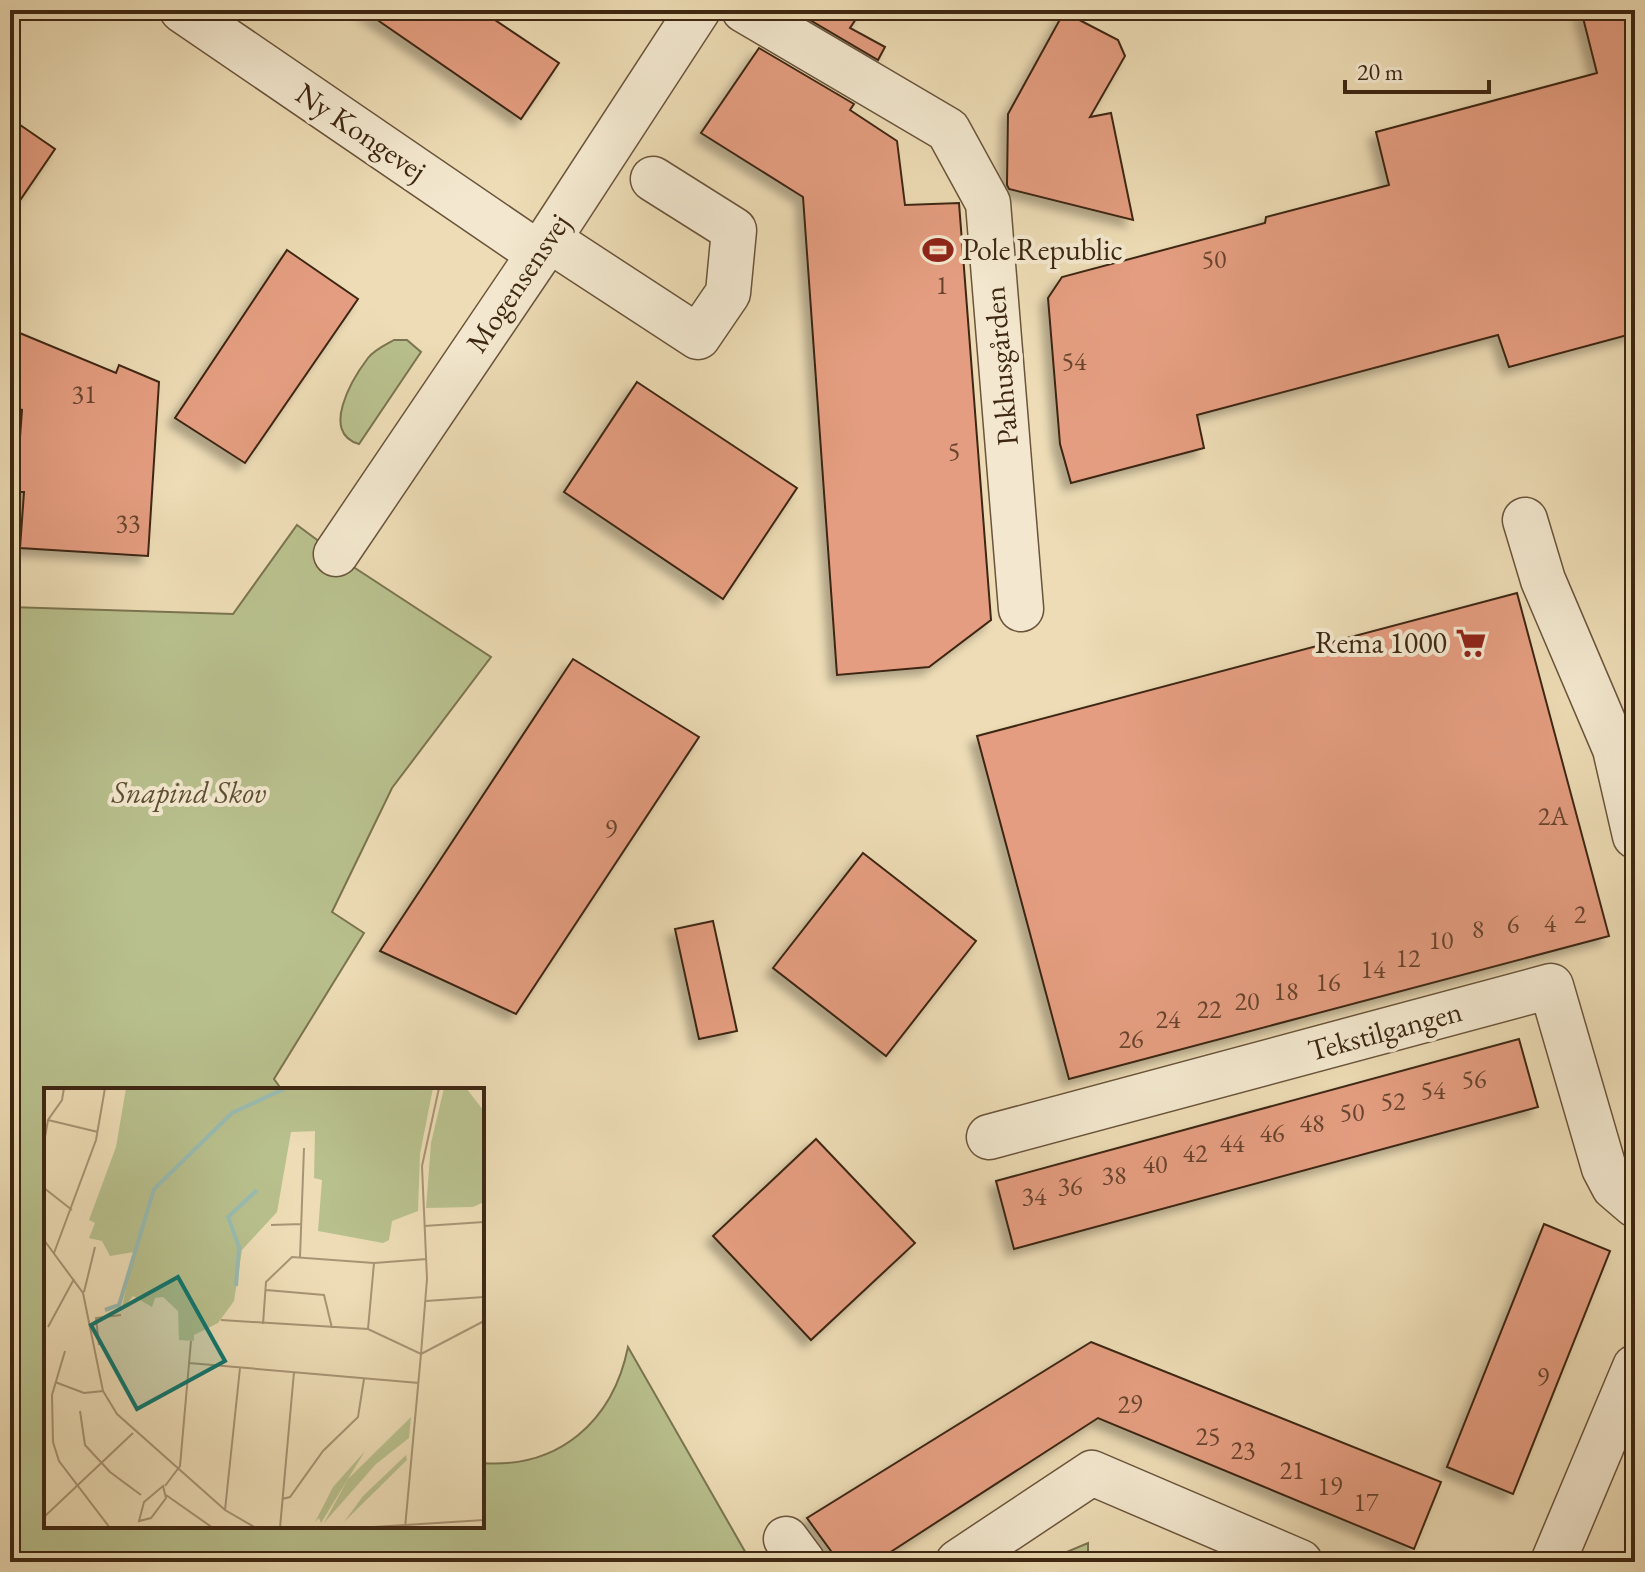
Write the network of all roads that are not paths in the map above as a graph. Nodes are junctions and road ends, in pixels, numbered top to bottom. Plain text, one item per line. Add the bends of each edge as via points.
1 (182, 10) edge
2 (698, 10) edge
3 (744, 10) edge
4 (653, 179) dead end
5 (544, 246) junction
6 (1525, 520) dead end
7 (336, 554) dead end
8 (1021, 609) dead end
9 (1625, 752) edge
10 (1635, 836) edge
11 (989, 1137) dead end
12 (1635, 1205) edge
13 (1635, 1367) edge
14 (958, 1562) edge
15 (1300, 1562) edge
16 (1553, 1562) edge

1 - 5 street, Ny Kongevej
2 - 5 street, Mogensensvej
3 - 8 street, Pakhusgården via 948,130 988,203
4 - 5 street, Ny Kongevej via 734,230 728,293 698,337
5 - 7 street, Mogensensvej
6 - 9 street via 1543,580
9 - 10 street
11 - 12 street, Tekstilgangen via 1551,986 1604,1168 1614,1187
13 - 16 street
14 - 15 street via 1092,1473

